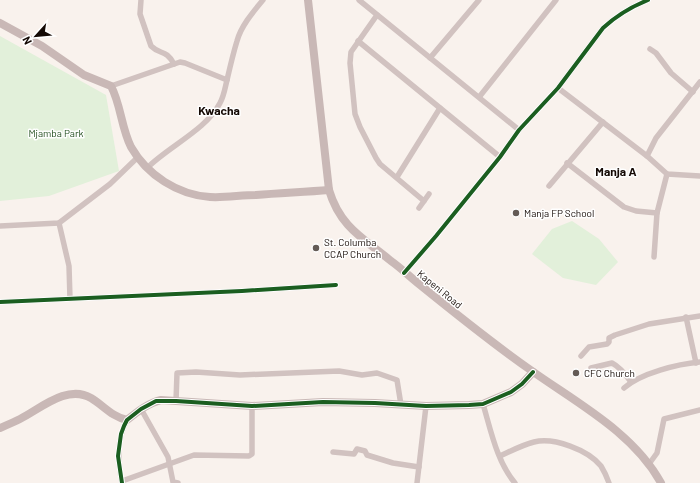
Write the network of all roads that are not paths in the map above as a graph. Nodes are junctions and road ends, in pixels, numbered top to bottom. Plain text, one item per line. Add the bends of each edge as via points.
1 (141, 0) edge
2 (263, 0) edge
3 (308, 0) edge
4 (359, 0) edge
5 (479, 0) edge
6 (556, 0) edge
7 (648, 0) edge
8 (377, 15) junction
9 (0, 24) edge
10 (358, 41) junction
11 (650, 48) dead end
12 (430, 58) junction
13 (174, 64) junction
14 (227, 80) junction
15 (700, 82) edge
16 (111, 86) junction
17 (558, 88) junction
18 (693, 92) junction
19 (480, 96) junction
20 (440, 108) junction
21 (603, 122) junction
22 (519, 130) junction
23 (647, 156) junction
24 (138, 157) junction
25 (500, 157) junction
26 (567, 163) junction
27 (147, 168) junction
28 (667, 174) junction
29 (700, 176) edge
30 (397, 177) junction
31 (549, 186) dead end
32 (329, 190) junction
33 (429, 194) dead end
34 (424, 201) junction
35 (420, 208) dead end
36 (657, 213) junction
37 (59, 223) junction
38 (0, 226) edge
39 (654, 257) dead end
40 (404, 272) junction
41 (336, 285) dead end
42 (70, 299) junction
43 (0, 302) edge
44 (700, 316) edge
45 (686, 317) junction
46 (581, 356) dead end
47 (698, 362) edge
48 (591, 368) dead end
49 (533, 372) junction
50 (631, 382) junction
51 (624, 388) dead end
52 (176, 401) junction
53 (401, 404) junction
54 (483, 404) junction
55 (252, 406) junction
56 (426, 406) junction
57 (142, 409) junction
58 (700, 410) edge
59 (127, 420) junction
60 (0, 428) edge
61 (333, 452) dead end
62 (500, 456) junction
63 (170, 464) junction
64 (650, 464) junction
65 (419, 467) junction
66 (122, 482) edge
67 (178, 483) edge
68 (417, 483) edge
69 (515, 483) edge
70 (609, 483) edge
71 (661, 483) edge

1 - 13 street via 140,14 151,46 168,55
2 - 14 street via 243,27 237,40
3 - 32 main road, Kapeni Road
4 - 8 street
5 - 12 street
6 - 19 street
7 - 17 street via 634,6 607,25
8 - 10 street
8 - 12 street
9 - 16 main road via 42,46 84,75
10 - 20 street
10 - 30 street via 351,52 350,63 355,114 380,164
11 - 18 street via 656,52 671,73
12 - 19 street
13 - 14 street via 185,63
13 - 16 street
14 - 27 street via 221,102 207,121
15 - 18 street
16 - 24 main road via 123,128
17 - 21 street
17 - 22 street
18 - 23 street via 656,138
19 - 22 street
20 - 25 street
20 - 30 street
21 - 23 street
21 - 26 street
22 - 25 street
23 - 28 street
24 - 27 main road
24 - 37 street via 110,184
25 - 40 street
26 - 31 street
26 - 36 street via 624,207
27 - 32 main road via 173,187 202,196 219,198
28 - 29 street
28 - 36 street
30 - 34 street
32 - 40 main road, Kapeni Road via 333,203 345,223
33 - 34 street
34 - 35 street
36 - 39 street
37 - 38 street
37 - 42 street via 69,266
40 - 49 main road, Kapeni Road
41 - 42 street
42 - 43 street
44 - 45 street
45 - 46 street via 649,324 615,335 606,344 589,347
45 - 47 street
47 - 50 street via 658,371
48 - 50 street via 612,363 620,368
49 - 54 main road via 516,389
49 - 64 main road, Kapeni Road via 602,420
50 - 51 street
52 - 53 street via 177,373 240,375 339,372 362,375 377,373 397,380
52 - 55 main road
52 - 57 main road via 156,401
53 - 55 main road via 323,402
53 - 56 main road
54 - 56 main road
54 - 62 street
55 - 63 street via 252,454 194,455
56 - 65 street
57 - 59 main road
57 - 63 street
58 - 64 street via 664,419 657,453
59 - 60 main road via 91,398 75,394 58,398
59 - 66 street via 121,434 119,450
61 - 65 street via 354,454 357,449 380,460
62 - 69 street
62 - 70 street via 534,442 565,444 595,461
63 - 66 street
63 - 67 street via 171,478 173,482
64 - 71 main road, Kapeni Road
65 - 68 street

